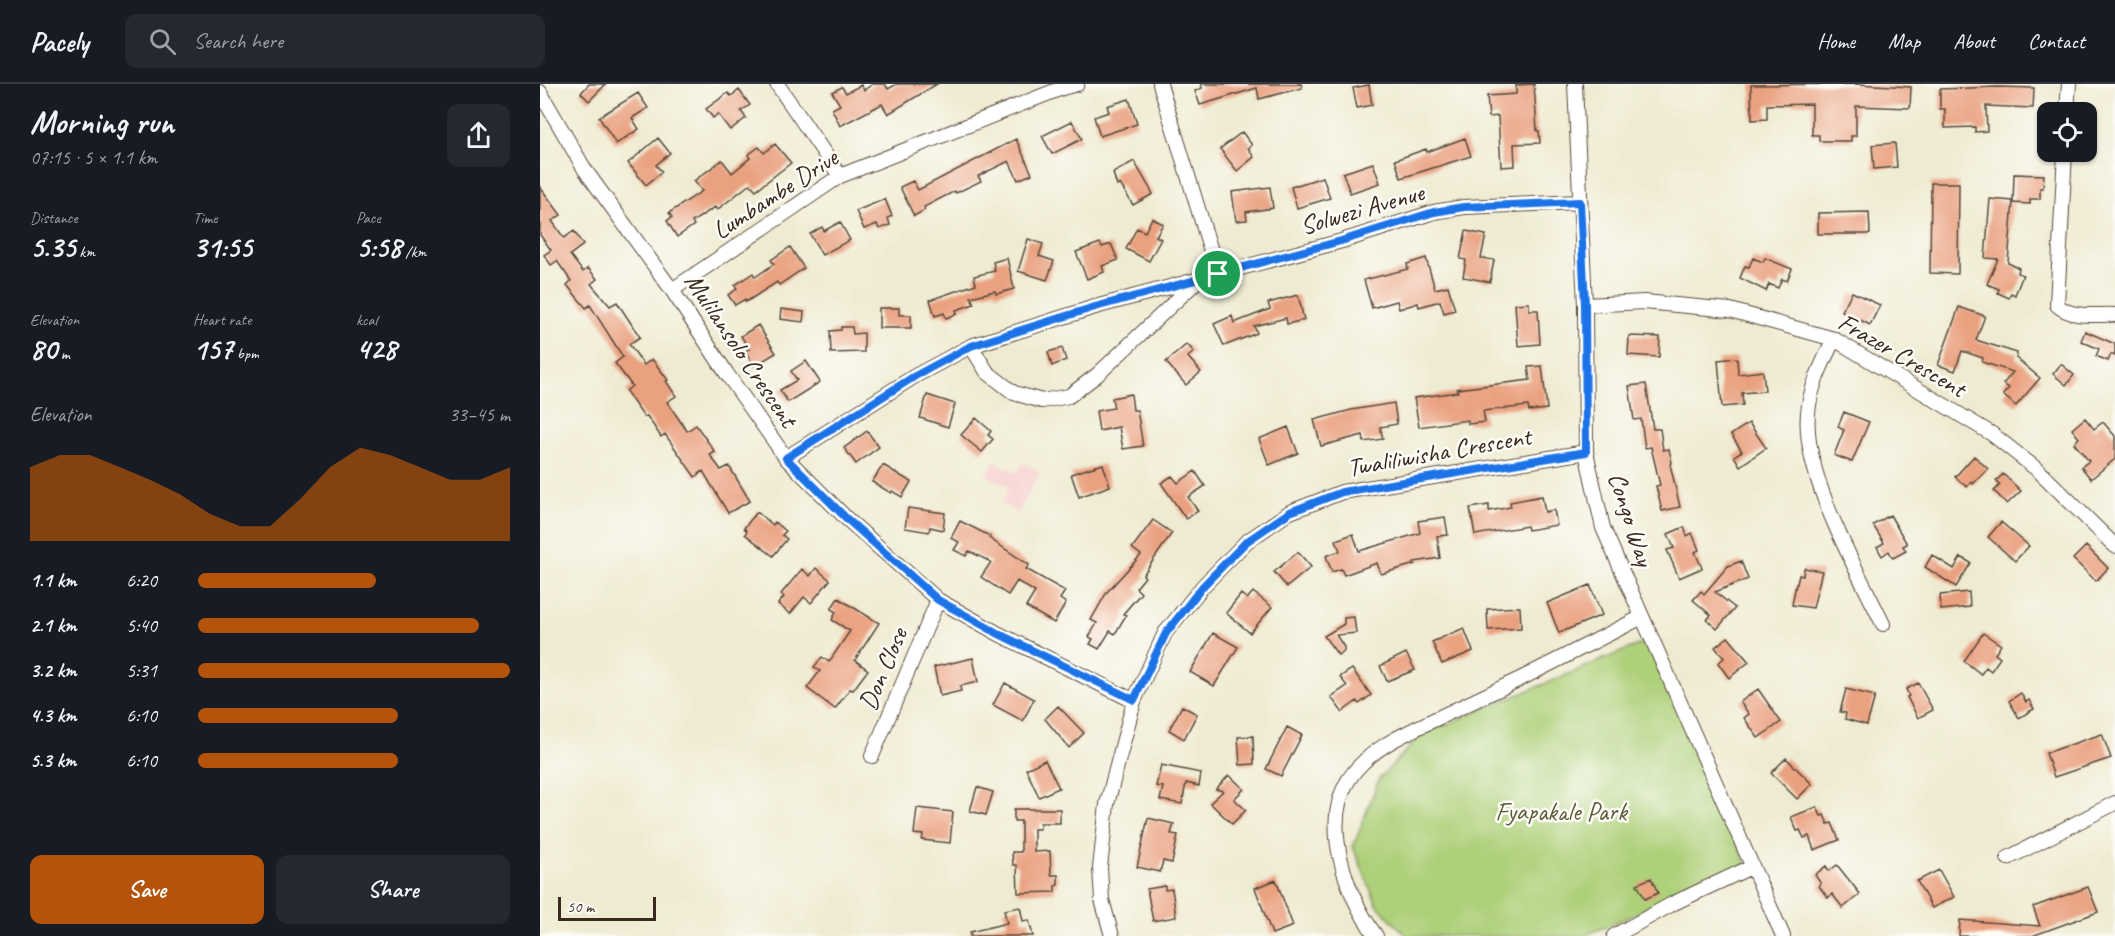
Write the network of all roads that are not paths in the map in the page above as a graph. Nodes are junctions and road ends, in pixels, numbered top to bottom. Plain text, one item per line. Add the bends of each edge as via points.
1 (777, 84) edge
2 (1077, 84) edge
3 (1160, 84) edge
4 (1575, 84) edge
5 (2069, 84) edge
6 (1061, 86) edge
7 (540, 92) edge
8 (2068, 102) edge
9 (2064, 162) edge
10 (840, 176) junction
11 (1580, 202) junction
12 (1218, 274) junction
13 (1198, 280) junction
14 (672, 290) junction
15 (1585, 305) junction
16 (2115, 315) edge
17 (1834, 339) junction
18 (971, 346) junction
19 (1586, 452) junction
20 (786, 458) junction
21 (2115, 546) edge
22 (938, 600) junction
23 (1642, 617) junction
24 (1883, 624) dead end
25 (1134, 700) junction
26 (872, 756) dead end
27 (2115, 802) edge
28 (2008, 858) dead end
29 (1752, 867) junction
30 (1112, 936) edge
31 (1376, 936) edge
32 (1614, 936) edge
33 (1783, 936) edge

1 - 10 street
2 - 6 street, Lumbambe Drive
3 - 12 street
4 - 11 street, Congo Way
5 - 8 street
6 - 10 street, Lumbambe Drive
7 - 14 street, Mulilansolo Crescent via 585,170
9 - 16 street via 2057,305 2073,314
10 - 14 street, Lumbambe Drive
11 - 12 street, Solwezi Avenue via 1450,209
11 - 15 street, Congo Way
12 - 13 street, Solwezi Avenue
13 - 18 street, Solwezi Avenue
13 - 18 street, Solwezi Avenue via 1097,375 1069,396 1042,401 1014,393 987,372
14 - 20 street, Mulilansolo Crescent
15 - 17 street, Frazer Crescent via 1644,302 1730,310
15 - 19 street, Congo Way
17 - 21 street, Frazer Crescent via 1992,434 2039,471
17 - 24 street via 1816,378 1808,413 1810,451 1830,512
18 - 20 street, Solwezi Avenue via 915,376
19 - 23 street, Congo Way via 1603,528
19 - 25 street, Twaliliwisha Crescent via 1342,492 1290,512 1246,542 1203,586 1166,633
20 - 22 street, Mulilansolo Crescent
22 - 25 street, Mulilansolo Crescent
22 - 26 street, Don Close
23 - 29 street, Congo Way
23 - 31 street via 1397,738 1368,758 1349,779 1339,803 1341,862 1350,892
25 - 30 street, Twaliliwisha Crescent via 1107,804 1100,868 1102,900
27 - 28 street
29 - 32 street
29 - 33 street, Congo Way

